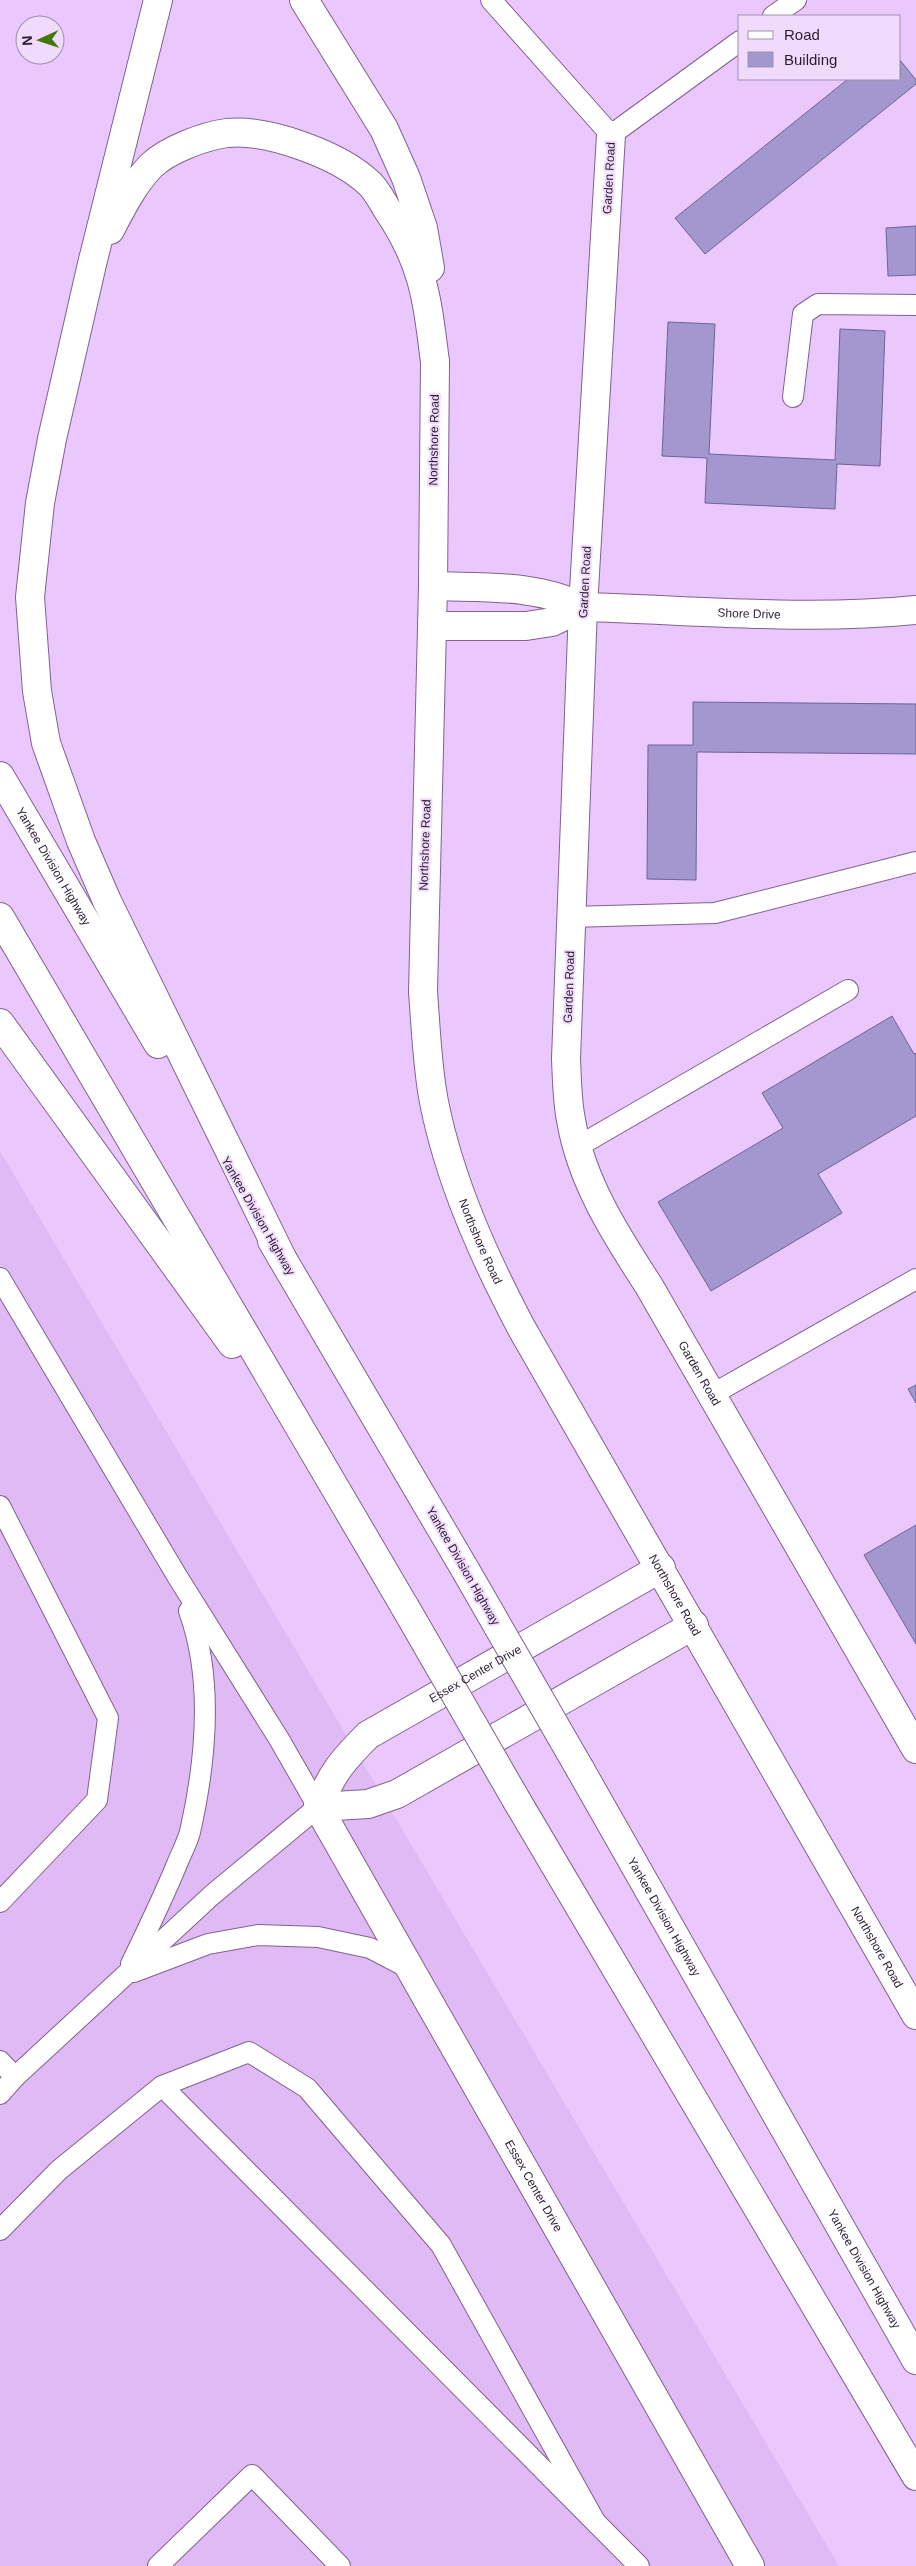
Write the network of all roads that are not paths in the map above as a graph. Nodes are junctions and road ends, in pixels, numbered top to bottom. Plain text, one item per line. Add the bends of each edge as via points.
1 (158, 0) edge
2 (304, 0) edge
3 (491, 0) edge
4 (796, 0) edge
5 (774, 15) edge
6 (738, 42) edge
7 (611, 134) junction
8 (92, 264) junction
9 (916, 304) edge
10 (435, 362) junction
11 (794, 397) dead end
12 (433, 586) junction
13 (583, 607) junction
14 (916, 610) edge
15 (432, 626) junction
16 (0, 776) edge
17 (916, 862) edge
18 (0, 916) edge
19 (570, 918) junction
20 (848, 990) dead end
21 (0, 1024) edge
22 (577, 1147) junction
23 (282, 1258) junction
24 (0, 1278) edge
25 (916, 1279) edge
26 (711, 1395) junction
27 (328, 1475) junction
28 (0, 1506) edge
29 (661, 1568) junction
30 (176, 1576) junction
31 (694, 1626) junction
32 (916, 1749) edge
33 (318, 1807) junction
34 (0, 1902) edge
35 (410, 1968) junction
36 (125, 1975) junction
37 (916, 2015) edge
38 (0, 2061) edge
39 (15, 2077) junction
40 (162, 2086) junction
41 (0, 2094) edge
42 (0, 2230) edge
43 (916, 2360) edge
44 (916, 2476) edge
45 (596, 2523) junction
46 (742, 2563) edge
47 (158, 2566) edge
48 (340, 2566) edge
49 (639, 2566) edge

1 - 8 main road
2 - 10 main road via 384,129 406,178 423,228 433,288
3 - 7 lane
4 - 5 lane
6 - 7 lane
7 - 13 main road, Garden Road
8 - 10 main road via 124,204 151,166 187,144 227,133 264,136 301,146 338,161 371,184 392,216 412,250 422,278
8 - 23 main road via 52,439 34,547 30,597 33,649 46,743 81,841 107,901
9 - 11 lane via 818,304 803,314
10 - 12 main road, Northshore Road
12 - 13 main road, Shore Drive via 537,591 562,597
12 - 15 main road, Northshore Road
13 - 14 main road, Shore Drive via 782,613
13 - 15 main road, Shore Drive via 552,622 526,626
13 - 19 main road, Garden Road
15 - 29 main road, Northshore Road via 423,992 434,1101 446,1152 473,1226 513,1312
16 - 23 main road, Yankee Division Highway
17 - 19 lane via 716,913
18 - 27 main road
19 - 22 main road, Garden Road via 566,1059 571,1120
20 - 22 lane
21 - 27 main road
22 - 26 main road, Garden Road via 594,1193 614,1232
23 - 43 main road, Yankee Division Highway, bridge via 580,1769
24 - 30 lane
25 - 26 lane
26 - 32 main road, Garden Road
27 - 44 main road, bridge
28 - 34 lane via 108,1718 97,1800
29 - 31 main road, Northshore Road
29 - 33 main road, Essex Center Drive via 368,1735 330,1778
30 - 33 lane
30 - 36 lane via 199,1639 206,1704 200,1764 189,1833 164,1895
31 - 33 main road via 397,1794 368,1804
31 - 37 main road, Northshore Road
33 - 35 main road, Essex Center Drive
33 - 36 lane via 218,1889
35 - 36 lane via 370,1948 326,1939 258,1935 208,1944
35 - 46 main road, Essex Center Drive
36 - 39 lane
38 - 39 lane
39 - 41 lane
40 - 42 lane via 59,2170
40 - 45 lane
40 - 45 lane via 250,2052 307,2088 441,2245
45 - 49 lane
47 - 48 lane via 252,2475

